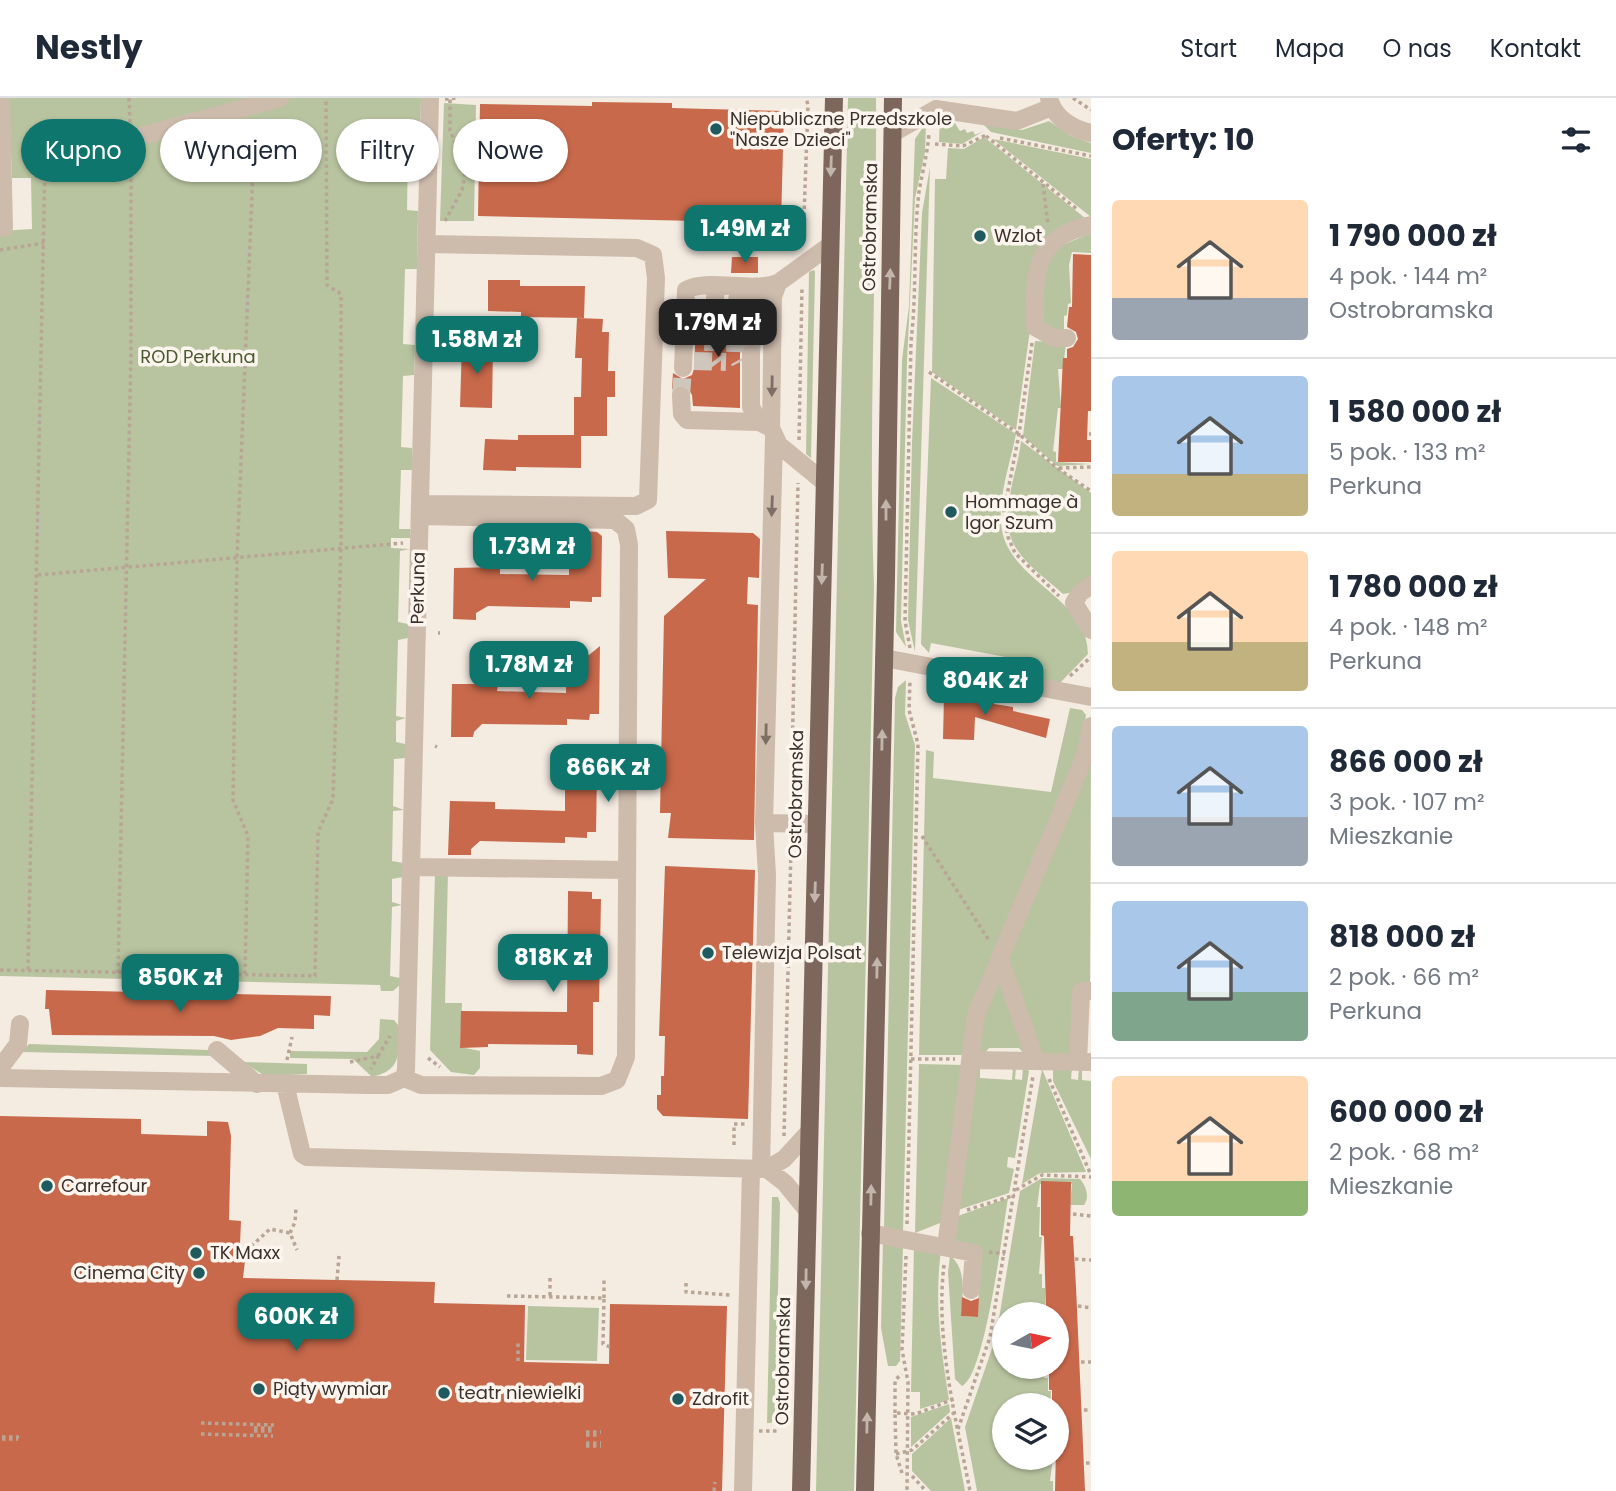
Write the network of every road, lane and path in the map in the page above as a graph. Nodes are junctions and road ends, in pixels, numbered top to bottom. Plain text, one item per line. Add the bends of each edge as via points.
1 (1, 98) edge
2 (128, 98) edge
3 (280, 98) edge
4 (326, 98) edge
5 (430, 98) edge
6 (806, 98) edge
7 (834, 98) edge
8 (893, 98) edge
9 (1073, 98) edge
10 (450, 99) edge
11 (1050, 103) edge
12 (256, 105) junction
13 (938, 110) junction
14 (1090, 110) edge
15 (130, 119) edge
16 (892, 133) junction
17 (1091, 133) edge
18 (985, 134) junction
19 (146, 135) edge
20 (935, 144) dead end
21 (1091, 156) edge
22 (45, 182) edge
23 (131, 182) edge
24 (1043, 184) junction
25 (1086, 219) edge
26 (4, 228) dead end
27 (441, 228) dead end
28 (804, 232) dead end
29 (44, 243) junction
30 (1049, 243) junction
31 (426, 244) junction
32 (829, 246) junction
33 (0, 250) edge
34 (772, 285) junction
35 (722, 287) junction
36 (748, 288) junction
37 (714, 306) tunnel mouth
38 (802, 314) dead end
39 (1035, 327) junction
40 (1067, 338) dead end
41 (687, 361) tunnel mouth
42 (750, 361) tunnel mouth
43 (929, 372) dead end
44 (681, 396) tunnel mouth
45 (800, 422) dead end
46 (768, 430) junction
47 (1019, 434) junction
48 (1091, 467) edge
49 (1057, 468) junction
50 (824, 482) junction
51 (1091, 491) edge
52 (798, 492) dead end
53 (420, 510) junction
54 (419, 543) junction
55 (341, 547) junction
56 (237, 558) junction
57 (124, 569) junction
58 (38, 575) junction
59 (1091, 585) edge
60 (1074, 603) junction
61 (1091, 630) edge
62 (1091, 657) edge
63 (884, 658) junction
64 (910, 662) junction
65 (1057, 690) junction
66 (1091, 697) edge
67 (1091, 726) edge
68 (792, 806) dead end
69 (764, 823) junction
70 (816, 824) junction
71 (922, 836) dead end
72 (790, 848) dead end
73 (411, 867) junction
74 (627, 870) junction
75 (1000, 959) junction
76 (0, 970) edge
77 (28, 971) junction
78 (118, 973) junction
79 (245, 974) junction
80 (1090, 991) edge
81 (20, 1024) dead end
82 (292, 1037) dead end
83 (217, 1050) dead end
84 (911, 1059) junction
85 (287, 1060) dead end
86 (971, 1060) junction
87 (1038, 1061) junction
88 (351, 1062) dead end
89 (1085, 1062) edge
90 (0, 1068) edge
91 (369, 1077) dead end
92 (0, 1078) edge
93 (404, 1078) junction
94 (257, 1084) junction
95 (285, 1084) junction
96 (808, 1133) junction
97 (784, 1146) dead end
98 (760, 1169) junction
99 (1091, 1176) edge
100 (1015, 1192) junction
101 (296, 1208) dead end
102 (807, 1210) junction
103 (1073, 1214) dead end
104 (950, 1215) junction
105 (1091, 1216) edge
106 (290, 1233) junction
107 (870, 1233) junction
108 (906, 1238) junction
109 (946, 1247) junction
110 (297, 1250) dead end
111 (246, 1251) dead end
112 (340, 1256) dead end
113 (1075, 1259) dead end
114 (1091, 1260) edge
115 (550, 1278) dead end
116 (337, 1280) dead end
117 (604, 1280) dead end
118 (686, 1283) dead end
119 (971, 1290) dead end
120 (734, 1295) dead end
121 (508, 1296) dead end
122 (550, 1297) junction
123 (604, 1298) junction
124 (1078, 1306) dead end
125 (1091, 1308) edge
126 (519, 1342) dead end
127 (610, 1347) dead end
128 (519, 1361) dead end
129 (1080, 1362) dead end
130 (1091, 1362) edge
131 (902, 1374) dead end
132 (954, 1399) junction
133 (916, 1406) dead end
134 (1084, 1410) dead end
135 (1091, 1410) edge
136 (956, 1411) junction
137 (895, 1413) junction
138 (907, 1414) junction
139 (916, 1414) junction
140 (201, 1423) dead end
141 (958, 1429) junction
142 (254, 1430) dead end
143 (273, 1430) junction
144 (201, 1434) dead end
145 (586, 1434) dead end
146 (601, 1434) dead end
147 (2, 1438) dead end
148 (19, 1438) dead end
149 (586, 1444) dead end
150 (601, 1445) dead end
151 (908, 1451) junction
152 (896, 1454) junction
153 (902, 1473) dead end
154 (912, 1476) dead end
155 (716, 1482) dead end
156 (716, 1491) edge
157 (743, 1491) edge
158 (801, 1491) edge
159 (865, 1491) edge
160 (908, 1491) edge
161 (926, 1491) edge
162 (970, 1491) edge

1 - 26 street
2 - 15 path
3 - 12 street
4 - 55 path via 327,285 341,294
5 - 31 street, Perkuna
6 - 28 path
7 -> 32 main road, Ostrobramska
8 - 16 main road, Ostrobramska
9 - 14 path
10 - 27 path via 450,131 466,168 462,190
11 - 13 street via 1017,121
11 - 17 street via 1062,120
12 - 19 street
12 - 56 path
13 - 16 street
13 - 64 path via 919,192 911,341 905,621
63 -> 16 main road, Ostrobramska
18 - 20 path via 963,146
18 - 21 path
18 - 24 path
22 - 29 path
23 - 57 path
24 - 25 path
24 - 30 path
25 - 30 street
29 - 33 path
29 - 58 path
30 - 39 street via 1039,261 1034,290
31 - 53 street, Perkuna
31 - 53 street via 637,248 653,255 656,278 648,500 636,506
32 - 34 street
32 - 50 main road, Ostrobramska
34 - 36 street
34 - 36 street via 744,307 738,295
34 -> 46 street
35 - 36 street
35 - 37 street via 716,290
35 - 41 street via 685,290
38 - 45 path
39 - 40 street via 1054,338
39 - 47 path
42 - 46 street via 751,407
43 - 47 path
44 - 46 street via 687,420
46 - 50 street via 783,450
46 -> 69 street
47 - 49 path
47 - 60 path via 1004,511 1008,537 1015,552 1040,579
48 - 49 path
49 - 51 path
50 -> 70 main road, Ostrobramska
52 - 68 path
53 - 54 street, Perkuna
53 - 74 street via 615,520 626,530
54 - 55 path
54 - 73 street, Perkuna
55 - 56 path
55 - 79 path via 333,799 318,832 315,976
56 - 57 path
56 - 79 path via 233,800 248,836
57 - 58 path
57 - 78 path
58 - 77 path
59 - 60 street
60 - 61 street
62 - 65 path
63 - 64 street
107 -> 63 main road, Ostrobramska
64 - 65 street
64 - 84 path via 909,710 918,744
65 - 66 street
67 - 75 street via 1084,756
69 - 70 street
69 - 98 street via 767,875
70 -> 96 main road, Ostrobramska
71 - 75 path
72 - 97 path
73 - 74 street
73 - 93 street, Perkuna
74 - 93 street via 626,1057 618,1080 601,1086 421,1086
75 - 86 street via 976,1015
75 - 87 street
76 - 77 path
77 - 78 path
78 - 79 path
80 - 89 street via 1080,991
81 - 90 street via 18,1044
82 - 85 path
83 - 94 street
84 - 86 path
84 - 108 path
86 - 87 street
86 - 104 street
87 - 89 street
87 - 99 path
87 - 100 path
88 - 91 path via 378,1056
92 - 94 street
93 - 95 street via 388,1085
94 - 95 street
95 - 98 street via 302,1154 307,1157
96 - 98 street via 784,1158
96 - 102 main road, Ostrobramska
98 - 102 street via 785,1183
98 - 157 street
99 - 100 path via 1042,1175
100 - 104 path
100 - 141 path via 990,1338
101 - 106 path
102 -> 158 main road, Ostrobramska
103 - 105 path
104 - 109 street
106 - 110 path
106 - 111 path via 270,1229
107 - 108 street
159 -> 107 main road, Ostrobramska
108 - 109 street
108 - 138 path via 901,1350 908,1381
109 - 119 street via 974,1253
109 - 132 path via 944,1325
112 - 116 path
113 - 114 path
115 - 122 path
117 - 123 path
118 - 120 path via 686,1292
121 - 122 path
122 - 123 path
123 - 127 path via 603,1344
124 - 125 path
126 - 128 path
129 - 130 path
131 - 137 path via 895,1380
132 - 136 path
132 - 139 path
133 - 139 path
134 - 135 path
136 - 141 path
136 - 151 path
137 - 138 path
137 - 152 path
138 - 139 path
138 - 151 path
140 - 143 path
141 - 162 path
142 - 143 path
143 - 144 path
145 - 146 path
147 - 148 path
149 - 150 path
151 - 152 path
151 - 160 path
152 - 153 path
154 - 161 path
155 - 156 path

